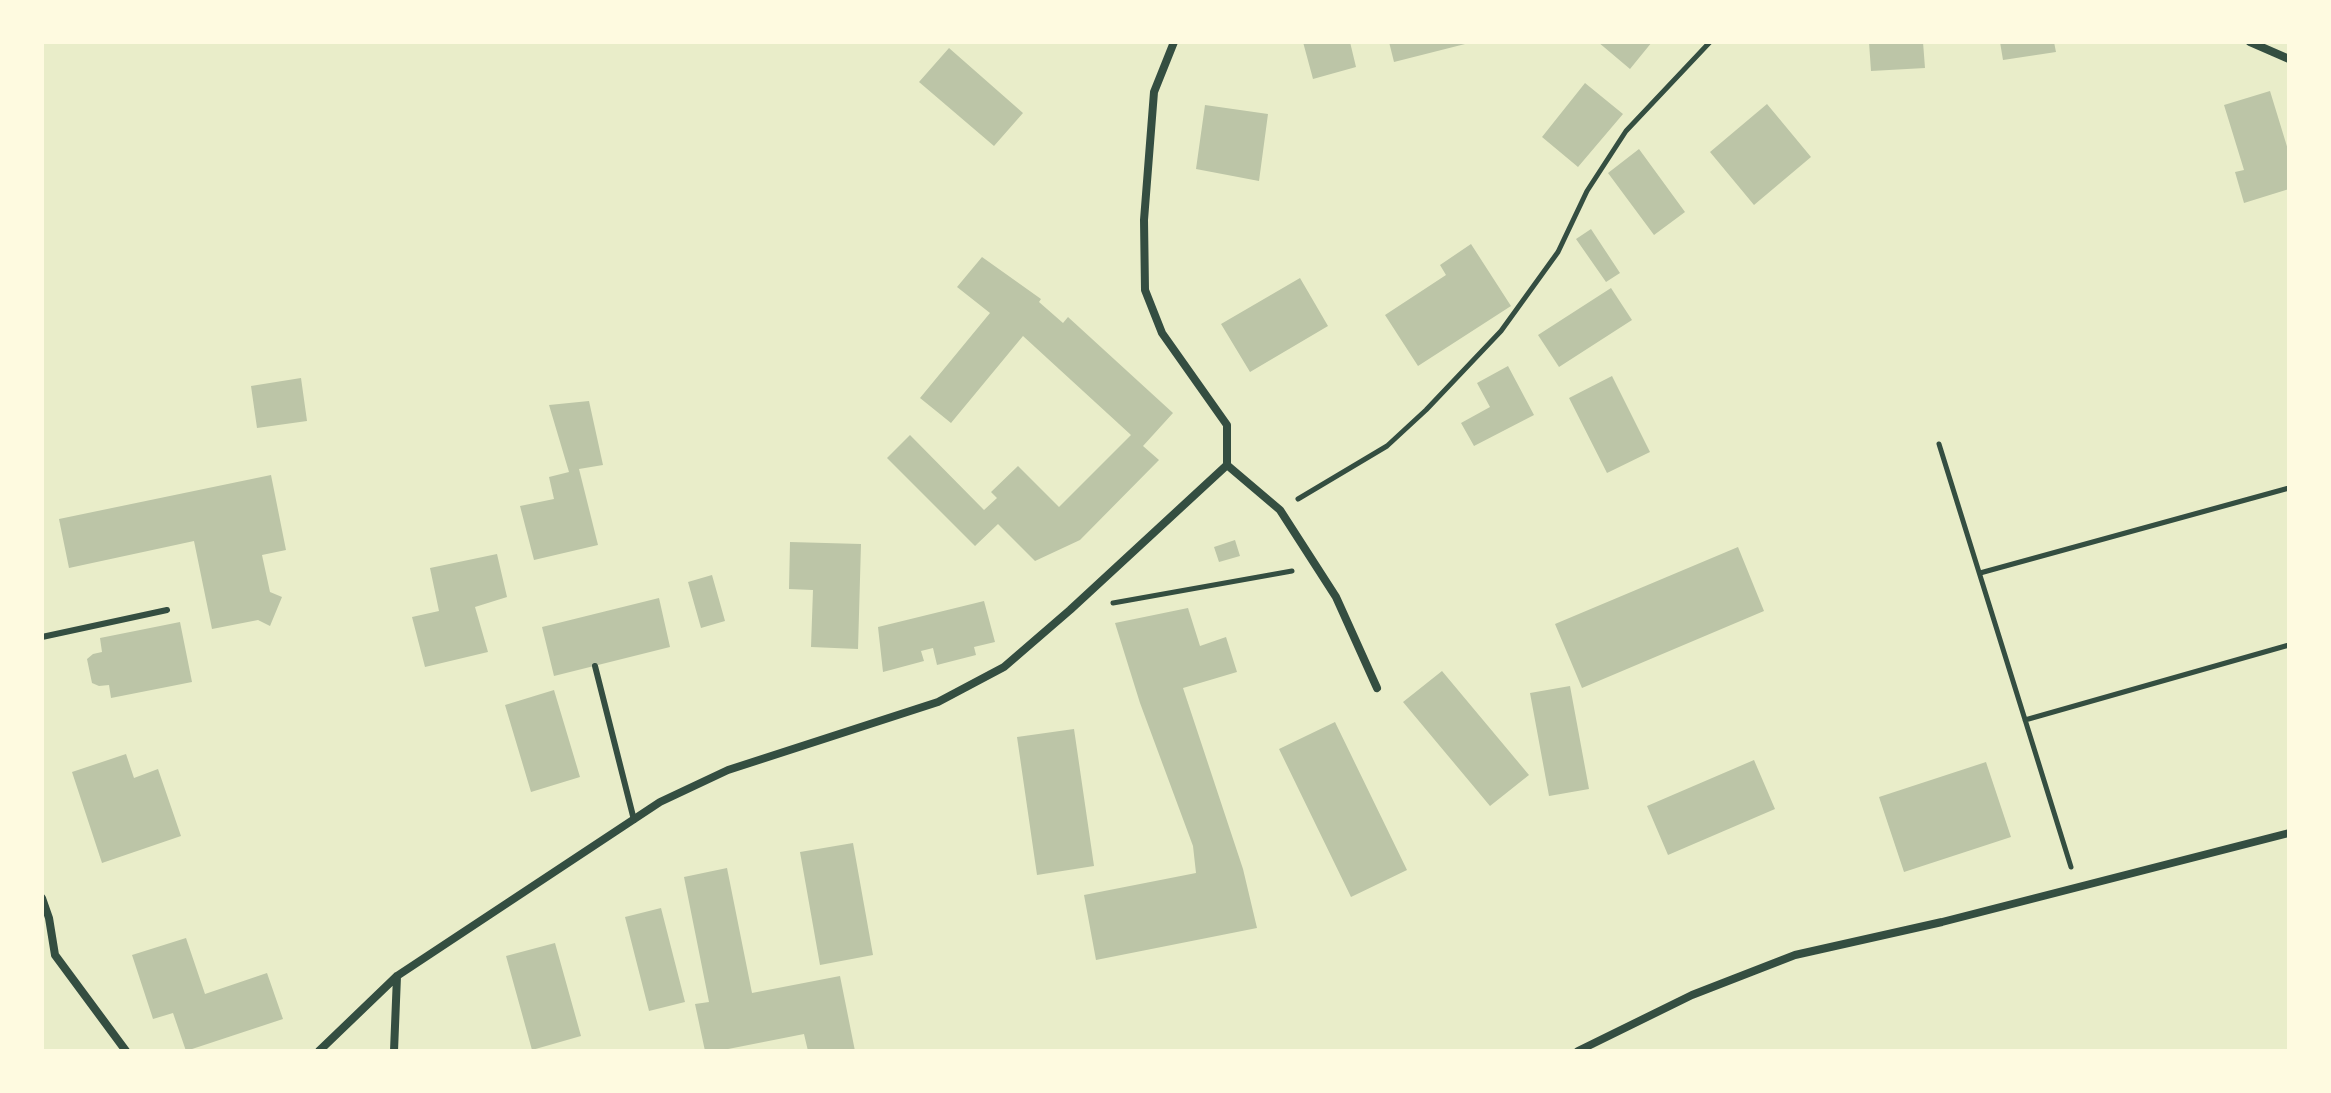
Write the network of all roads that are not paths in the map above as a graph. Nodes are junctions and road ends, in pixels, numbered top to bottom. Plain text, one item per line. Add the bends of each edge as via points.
1 (1174, 42) edge
2 (2250, 42) edge
3 (2289, 59) edge
4 (1227, 465) junction
5 (167, 610) dead end
6 (42, 637) edge
7 (595, 666) dead end
8 (1377, 688) dead end
9 (634, 820) junction
10 (2289, 833) edge
11 (42, 898) edge
12 (397, 976) junction
13 (126, 1051) edge
14 (319, 1051) edge
15 (394, 1051) edge
16 (1578, 1051) edge

1 - 4 street via 1154,92 1144,220 1145,290 1162,333 1227,425
2 - 3 street
4 - 8 street via 1280,510 1336,597
4 - 9 street via 1004,667 938,702 728,770
5 - 6 lane
7 - 9 lane
9 - 12 street
10 - 16 street via 1795,955 1692,995
11 - 13 street via 55,955
12 - 14 street
12 - 15 street

